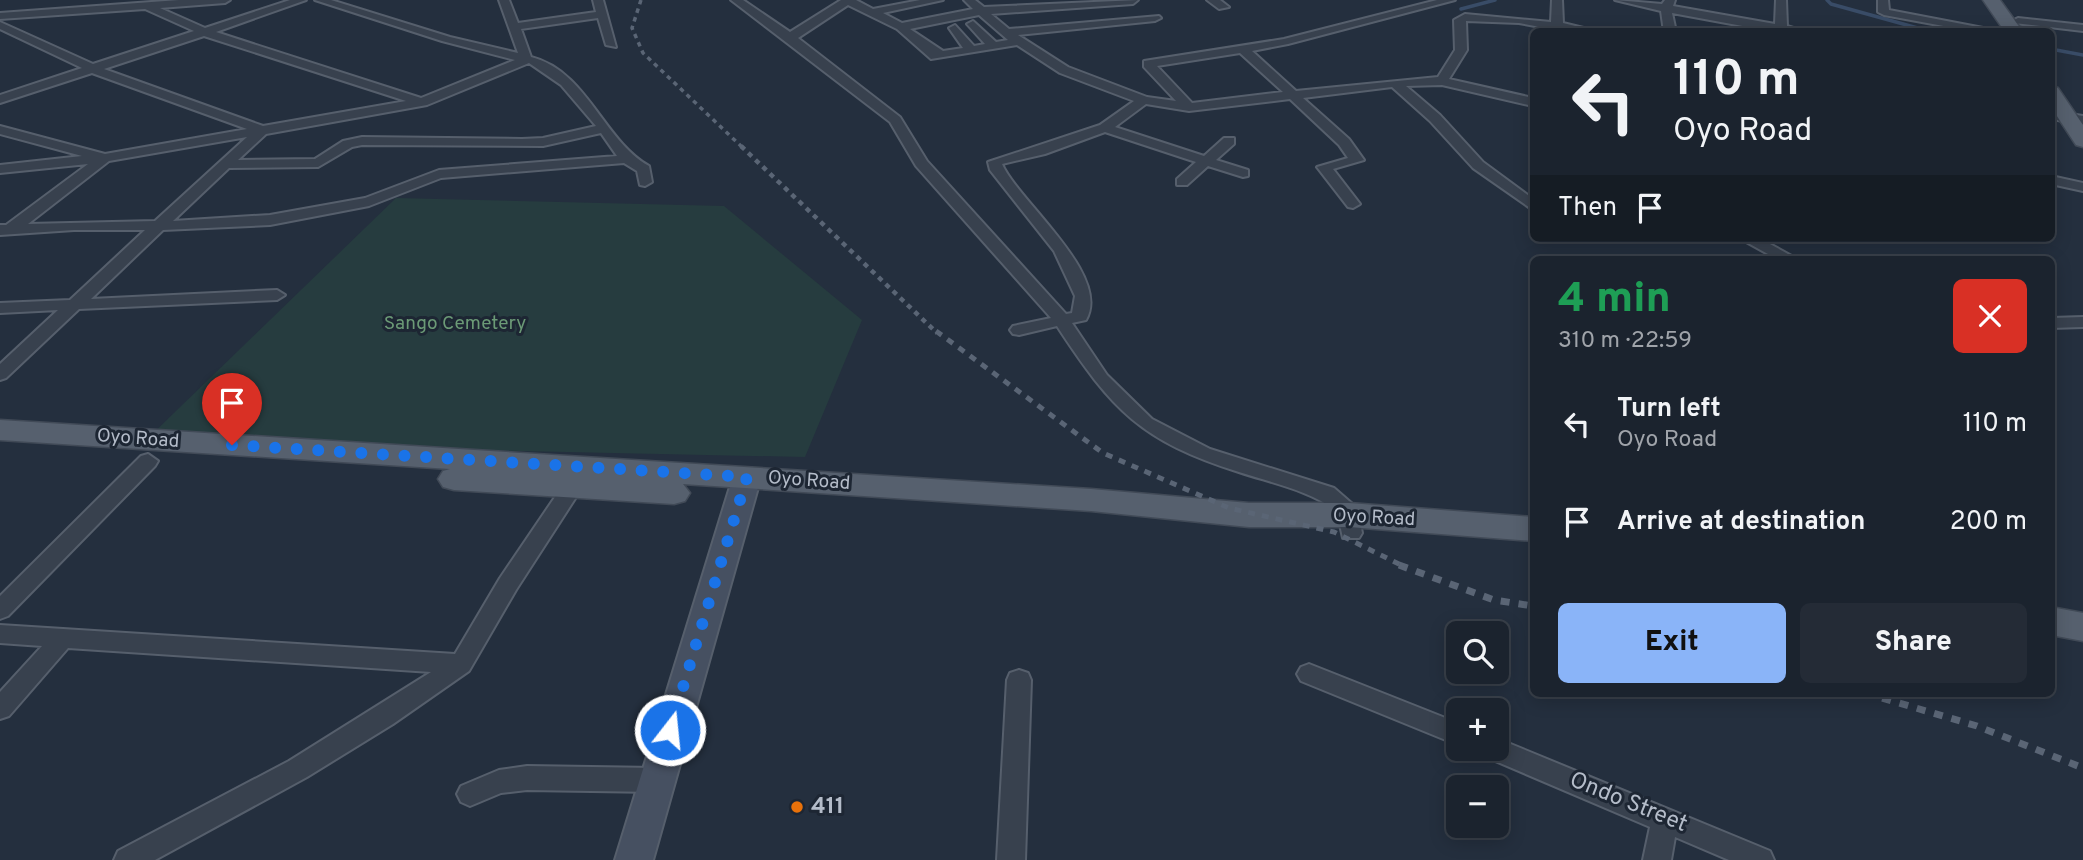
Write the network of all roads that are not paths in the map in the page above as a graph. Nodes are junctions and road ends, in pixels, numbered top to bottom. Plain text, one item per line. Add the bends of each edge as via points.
1 (225, 0) edge
2 (301, 0) edge
3 (320, 0) edge
4 (504, 0) edge
5 (598, 0) edge
6 (736, 0) edge
7 (890, 0) edge
8 (938, 0) edge
9 (1008, 0) edge
10 (1132, 0) edge
11 (1212, 0) edge
12 (1450, 0) edge
13 (1556, 0) edge
14 (1620, 0) edge
15 (1781, 0) edge
16 (1883, 0) edge
17 (1991, 0) edge
18 (2004, 0) edge
19 (970, 1) edge
20 (852, 2) edge
21 (1668, 4) edge
22 (149, 6) junction
23 (1223, 7) dead end
24 (873, 12) junction
25 (604, 13) junction
26 (985, 15) junction
27 (1151, 15) junction
28 (0, 16) edge
29 (887, 20) junction
30 (973, 24) junction
31 (0, 25) edge
32 (513, 27) junction
33 (901, 27) junction
34 (1168, 27) dead end
35 (955, 28) junction
36 (1557, 28) edge
37 (1670, 28) edge
38 (1772, 28) edge
39 (1781, 28) edge
40 (2007, 28) edge
41 (2014, 28) edge
42 (2015, 28) edge
43 (2055, 28) edge
44 (2083, 28) edge
45 (205, 32) junction
46 (15, 33) junction
47 (1006, 33) junction
48 (789, 37) junction
49 (915, 37) junction
50 (0, 38) edge
51 (1021, 41) junction
52 (612, 45) dead end
53 (993, 46) junction
54 (971, 50) junction
55 (1244, 50) junction
56 (526, 60) junction
57 (92, 68) junction
58 (1442, 80) junction
59 (2055, 80) edge
60 (1395, 83) junction
61 (1293, 94) junction
62 (2055, 97) edge
63 (0, 99) edge
64 (1144, 100) junction
65 (1530, 101) edge
66 (422, 102) junction
67 (1189, 107) junction
68 (2071, 118) edge
69 (605, 128) junction
70 (1105, 128) junction
71 (262, 130) junction
72 (0, 131) edge
73 (472, 141) junction
74 (1229, 141) dead end
75 (2083, 141) edge
76 (105, 158) junction
77 (626, 159) junction
78 (1207, 160) junction
79 (228, 164) junction
80 (0, 169) edge
81 (1243, 173) dead end
82 (439, 174) junction
83 (2055, 181) edge
84 (645, 182) dead end
85 (1182, 182) dead end
86 (2083, 187) edge
87 (1353, 204) dead end
88 (1530, 204) edge
89 (156, 225) junction
90 (3, 232) edge
91 (1755, 242) edge
92 (1783, 256) edge
93 (277, 295) dead end
94 (76, 305) junction
95 (0, 307) edge
96 (1061, 319) junction
97 (2083, 322) edge
98 (2055, 323) edge
99 (1019, 330) dead end
100 (0, 374) edge
101 (0, 430) edge
102 (0, 451) edge
103 (148, 461) junction
104 (578, 478) junction
105 (743, 486) junction
106 (1350, 524) junction
107 (1530, 529) edge
108 (1530, 546) edge
109 (2055, 605) edge
110 (0, 610) edge
111 (2083, 610) edge
112 (2055, 622) edge
113 (2083, 627) edge
114 (0, 634) edge
115 (64, 638) junction
116 (461, 664) junction
117 (1309, 674) dead end
118 (1019, 680) dead end
119 (0, 709) edge
120 (1446, 729) edge
121 (1509, 755) edge
122 (656, 780) junction
123 (471, 794) dead end
124 (1665, 818) junction
125 (128, 860) edge
126 (634, 860) edge
127 (1011, 860) edge
128 (1657, 860) edge
129 (1760, 860) edge

1 - 22 street
2 - 45 street
3 - 56 street
4 - 32 street
5 - 25 street
6 - 48 street
7 - 20 street
8 - 24 street
9 - 19 street
10 - 26 street
10 - 27 street
11 - 23 street
12 - 55 street
13 - 36 street
14 - 21 street
15 - 39 street
16 - 40 street via 1884,12
17 - 41 main road
18 - 42 main road
19 - 26 street
19 - 29 street
20 - 24 street
20 - 48 street
21 - 37 street
21 - 38 street
22 - 28 street
22 - 45 street
24 - 29 street
25 - 32 street
25 - 52 street
26 - 27 street
26 - 30 street
26 - 33 street
26 - 47 street
27 - 34 street
27 - 47 street
29 - 33 street
30 - 35 street
30 - 53 street
31 - 46 street
32 - 56 street
33 - 49 street
35 - 49 street
35 - 54 street
36 - 58 street via 1465,17 1460,20 1461,50
43 - 44 street
45 - 57 street
45 - 66 street
46 - 50 street
46 - 57 street
47 - 51 street
48 - 96 street via 895,120 921,163
49 - 54 street via 939,55
51 - 53 street
51 - 64 street via 1064,70
53 - 54 street
55 - 61 street
55 - 67 street via 1147,65
56 - 66 street
56 - 69 street via 553,71
57 - 63 street
57 - 71 street
58 - 60 street
58 - 65 street
59 - 68 main road
60 - 61 street
60 - 88 street via 1478,165
61 - 67 street
61 - 87 street via 1357,160 1324,167
62 - 68 main road
64 - 67 street
64 - 70 street
66 - 71 street
68 - 75 main road
69 - 73 street via 543,142
69 - 77 street
70 - 78 street
70 - 96 street via 995,162 1061,250 1083,296 1080,316
71 - 76 street
71 - 79 street
72 - 76 street
73 - 79 street via 362,141 318,163
73 - 82 street
74 - 78 street
76 - 80 street
76 - 90 street
77 - 82 street
77 - 84 street via 644,169
78 - 81 street
78 - 85 street
79 - 89 street
82 - 89 street via 386,197 293,217
83 - 86 street
89 - 90 street via 75,225
89 - 94 street
91 - 92 street
93 - 94 street
94 - 95 street
94 - 100 street
96 - 99 street
96 - 106 street via 1101,379 1145,423 1203,454 1327,493 1347,508
97 - 98 street
101 - 104 main road, Oyo Road
102 - 103 main road, Oyo Road
103 - 104 main road, Oyo Road
103 - 110 street
104 - 105 main road, Oyo Road
104 - 116 street
105 - 106 main road, Oyo Road
105 - 122 main road
106 - 107 main road, Oyo Road
106 - 108 main road, Oyo Road
109 - 111 main road
112 - 113 main road
114 - 115 street
115 - 116 street
115 - 119 street
116 - 125 street via 298,769
117 - 120 street
118 - 127 street
121 - 124 street, Ondo Street
122 - 123 street via 527,778 499,782
122 - 126 main road
124 - 128 street
124 - 129 street, Ondo Street

